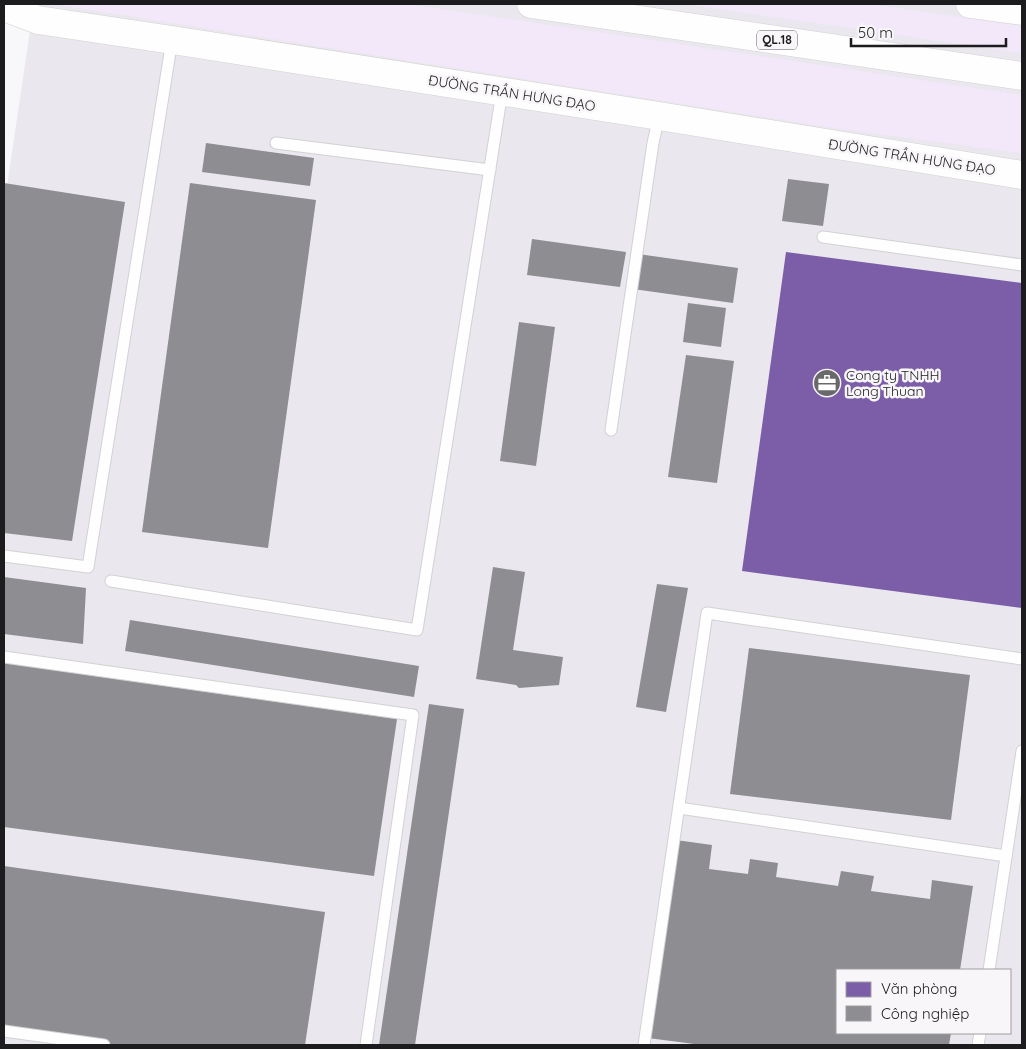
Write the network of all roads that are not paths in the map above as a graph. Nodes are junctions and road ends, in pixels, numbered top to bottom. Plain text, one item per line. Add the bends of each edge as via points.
1 (531, 4) edge
2 (970, 4) edge
3 (4, 6) edge
4 (1022, 11) edge
5 (172, 40) junction
6 (1022, 76) edge
7 (502, 92) junction
8 (659, 116) junction
9 (276, 143) dead end
10 (490, 170) junction
11 (1022, 176) edge
12 (823, 237) dead end
13 (1022, 265) edge
14 (611, 430) dead end
15 (4, 556) edge
16 (111, 582) dead end
17 (4, 657) edge
18 (1022, 659) edge
19 (1022, 751) edge
20 (679, 808) junction
21 (1006, 856) junction
22 (989, 969) edge
23 (4, 1031) edge
24 (104, 1045) edge
25 (366, 1045) edge
26 (644, 1045) edge

1 - 6 main road, QL.18
2 - 4 main road
3 - 5 main road, ĐƯỜNG TRẦN HƯNG ĐẠO via 38,20
5 - 7 main road, ĐƯỜNG TRẦN HƯNG ĐẠO
5 - 15 lane via 88,567
7 - 8 main road, ĐƯỜNG TRẦN HƯNG ĐẠO
7 - 10 lane
8 - 11 main road, ĐƯỜNG TRẦN HƯNG ĐẠO
8 - 14 lane
9 - 10 lane
10 - 16 lane via 417,630
12 - 13 lane
17 - 25 lane via 413,715
18 - 20 lane via 707,613
19 - 21 lane
20 - 21 lane
20 - 26 lane
21 - 22 lane
23 - 24 lane

